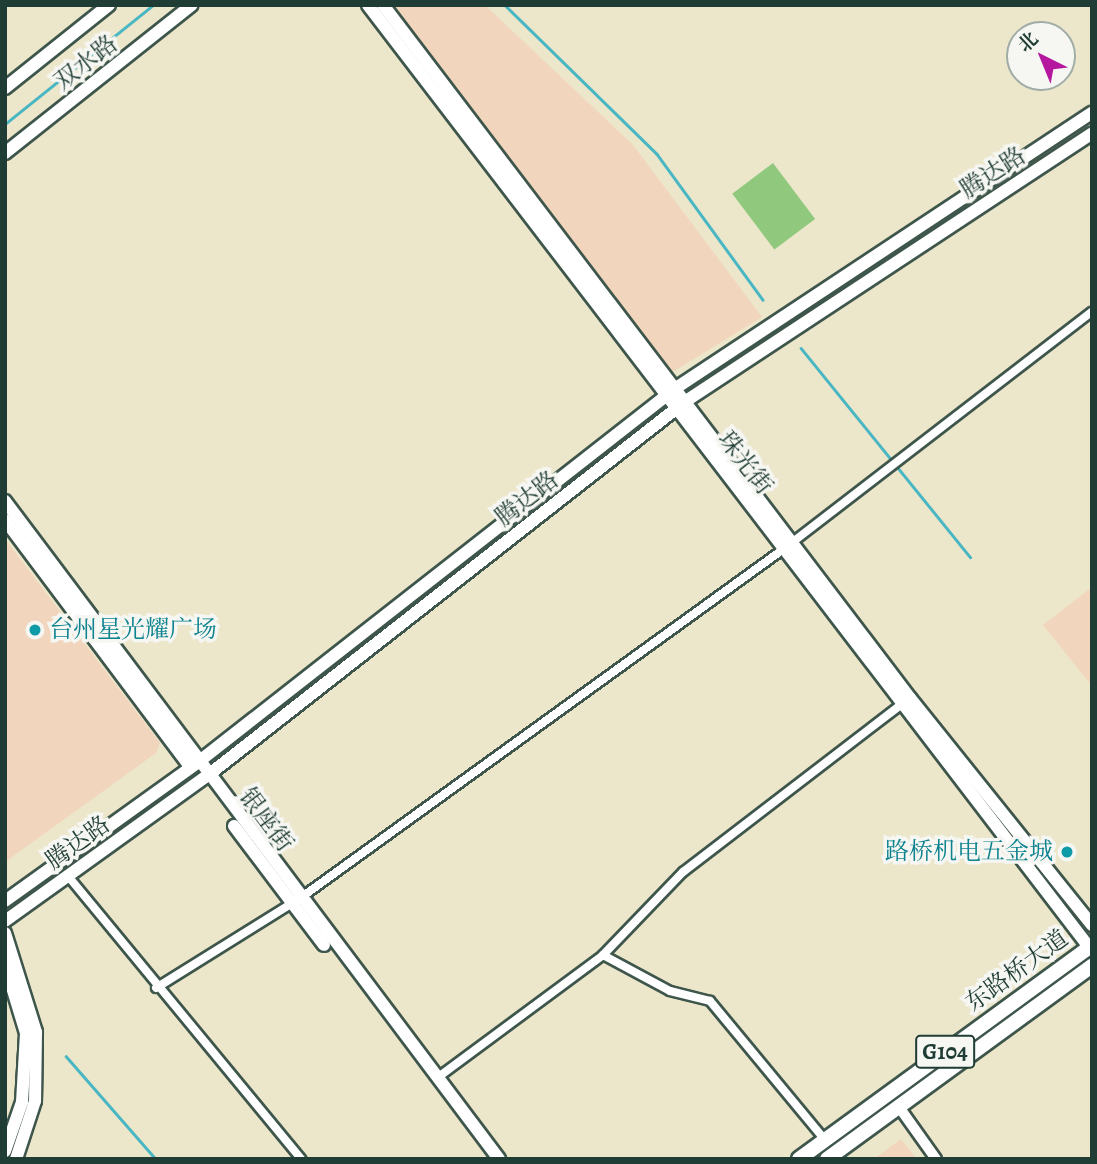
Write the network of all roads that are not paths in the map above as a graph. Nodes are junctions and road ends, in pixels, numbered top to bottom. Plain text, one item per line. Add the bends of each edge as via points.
1 (109, 5) edge
2 (192, 5) edge
3 (368, 5) edge
4 (383, 5) edge
5 (5, 88) edge
6 (1092, 113) edge
7 (1092, 133) edge
8 (5, 153) edge
9 (1092, 313) edge
10 (671, 392) junction
11 (681, 405) junction
12 (5, 501) edge
13 (5, 520) edge
14 (790, 544) junction
15 (902, 704) junction
16 (194, 765) junction
17 (204, 778) junction
18 (68, 876) junction
19 (5, 901) edge
20 (295, 902) junction
21 (5, 921) edge
22 (1092, 925) edge
23 (5, 933) edge
24 (1090, 946) edge
25 (603, 955) junction
26 (5, 964) edge
27 (1092, 966) edge
28 (156, 988) junction
29 (437, 1078) junction
30 (899, 1107) junction
31 (825, 1140) junction
32 (5, 1151) edge
33 (16, 1159) edge
34 (300, 1159) edge
35 (489, 1159) edge
36 (499, 1159) edge
37 (799, 1159) edge
38 (827, 1159) edge
39 (936, 1159) edge

1 - 5 main road, 双水路
2 - 8 main road, 双水路
3 - 10 main road, 珠光街
4 - 10 main road, 珠光街
6 - 10 main road, 腾达路
7 - 11 main road, 腾达路
9 - 14 street
10 - 11 main road, 珠光街
10 - 16 main road, 腾达路
11 - 14 main road, 珠光街
11 - 17 main road, 腾达路
12 - 16 main road, 银座街
13 - 16 main road
14 - 15 main road, 珠光街
14 - 20 street
14 - 22 main road, 珠光街
15 - 24 main road, 珠光街
15 - 25 street via 683,872
16 - 17 main road, 银座街
16 - 19 main road, 腾达路
17 - 18 main road, 腾达路
17 - 20 main road, 银座街
18 - 21 main road, 腾达路
18 - 28 street
20 - 28 street
20 - 29 main road
20 - 35 main road
23 - 33 main road via 36,1032 34,1101
24 - 31 main road, 东路桥大道 / G104
25 - 29 street
25 - 31 street via 670,990 710,1000
26 - 32 main road via 26,1033 22,1102
27 - 30 main road, 东路桥大道 / G104
28 - 34 street
29 - 36 main road
30 - 38 main road, 东路桥大道 / G104
30 - 39 street
31 - 37 main road, 东路桥大道 / G104

